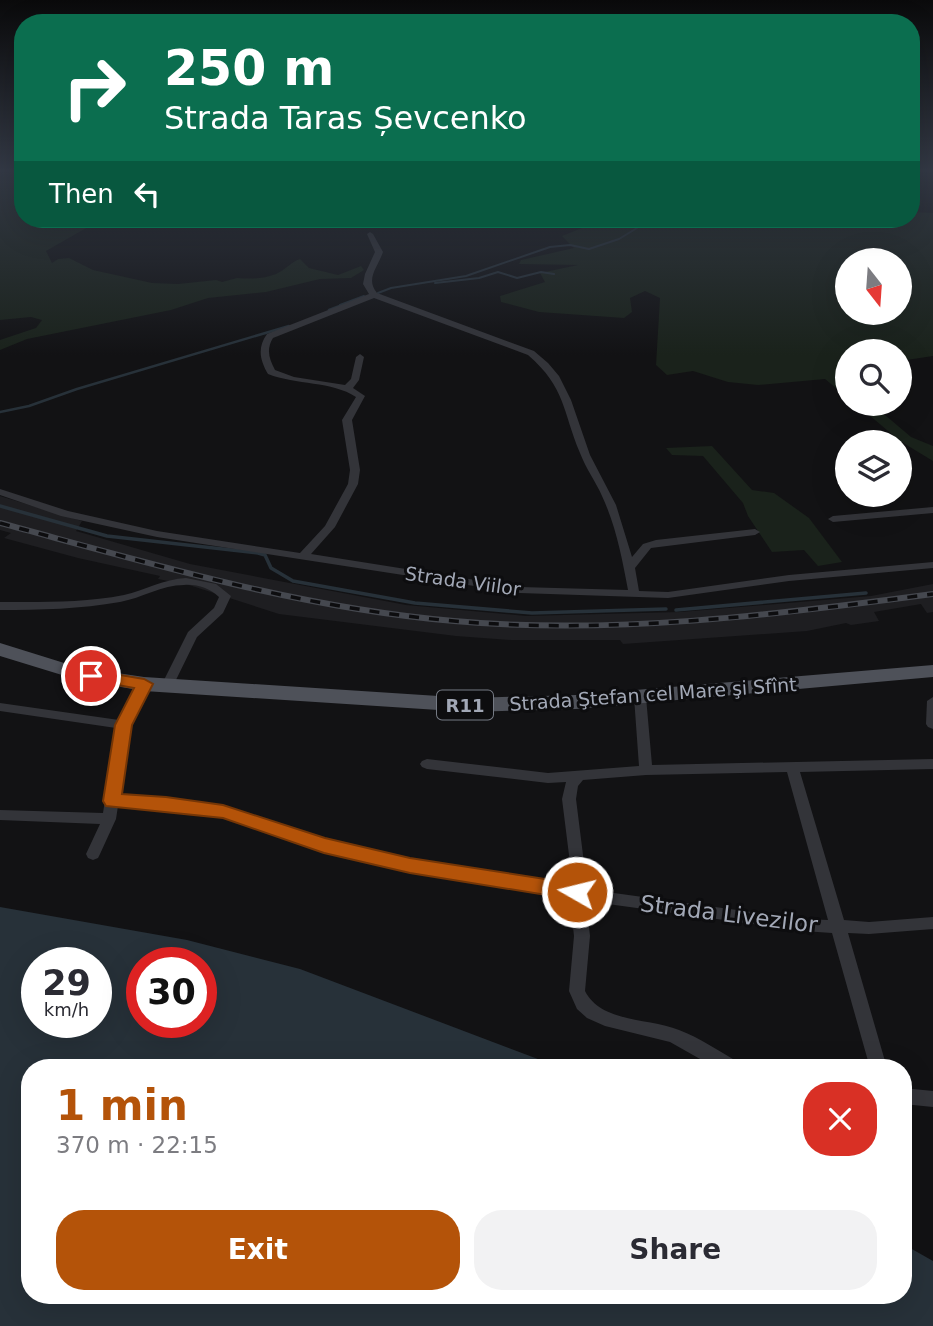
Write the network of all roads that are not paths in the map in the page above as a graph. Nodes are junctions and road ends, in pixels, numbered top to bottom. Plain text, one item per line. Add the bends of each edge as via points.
1 (370, 234) dead end
2 (374, 296) junction
3 (360, 357) dead end
4 (348, 388) junction
5 (0, 492) edge
6 (933, 510) edge
7 (833, 519) dead end
8 (755, 532) dead end
9 (304, 555) junction
10 (933, 565) edge
11 (629, 568) junction
12 (634, 593) junction
13 (0, 606) edge
14 (0, 649) edge
15 (932, 673) edge
16 (144, 684) junction
17 (167, 687) junction
18 (640, 697) junction
19 (933, 701) edge
20 (0, 707) edge
21 (933, 724) edge
22 (123, 725) junction
23 (427, 764) dead end
24 (933, 764) edge
25 (792, 767) junction
26 (646, 770) junction
27 (578, 777) junction
28 (112, 801) junction
29 (0, 814) edge
30 (109, 820) junction
31 (93, 854) dead end
32 (577, 892) junction
33 (933, 923) edge
34 (840, 927) junction
35 (716, 1059) edge
36 (877, 1059) edge
37 (912, 1097) edge
38 (933, 1099) edge

1 - 2 street via 379,252 366,280
2 - 4 street via 266,341 264,355 271,372 302,383
2 - 11 street via 531,353 550,367 561,382 585,454 607,494
3 - 4 street via 355,380
4 - 9 street via 361,396 347,420 354,479 330,527
5 - 9 street, Strada Viilor via 65,514 141,531
6 - 7 street
8 - 11 street via 656,542
9 - 12 street, Strada Viilor via 495,588
10 - 12 street, Strada Viilor via 789,578 695,593
11 - 12 street
13 - 17 street via 104,601 189,581 210,586 225,596 219,610 192,635
14 - 16 main road, Strada Ştefan cel Mare şi Sfînt / R11 via 75,673
15 - 18 main road, Strada Ştefan cel Mare şi Sfînt / R11
16 - 17 main road, Strada Ştefan cel Mare şi Sfînt / R11
16 - 22 street
17 - 18 main road, Strada Ştefan cel Mare şi Sfînt / R11 via 469,705
18 - 26 street
19 - 21 street
20 - 22 street
22 - 28 street
23 - 27 street via 495,774
24 - 25 street
25 - 26 street
25 - 34 street
26 - 27 street
27 - 32 street via 569,799
28 - 30 street
28 - 32 street, Strada Livezilor via 223,811 324,845 394,862
29 - 30 street
30 - 31 street
32 - 34 street, Strada Livezilor
32 - 35 street via 582,936 577,991 584,1006 601,1017 673,1035
33 - 34 street, Strada Livezilor
34 - 36 street, Strada Livezilor
37 - 38 street

